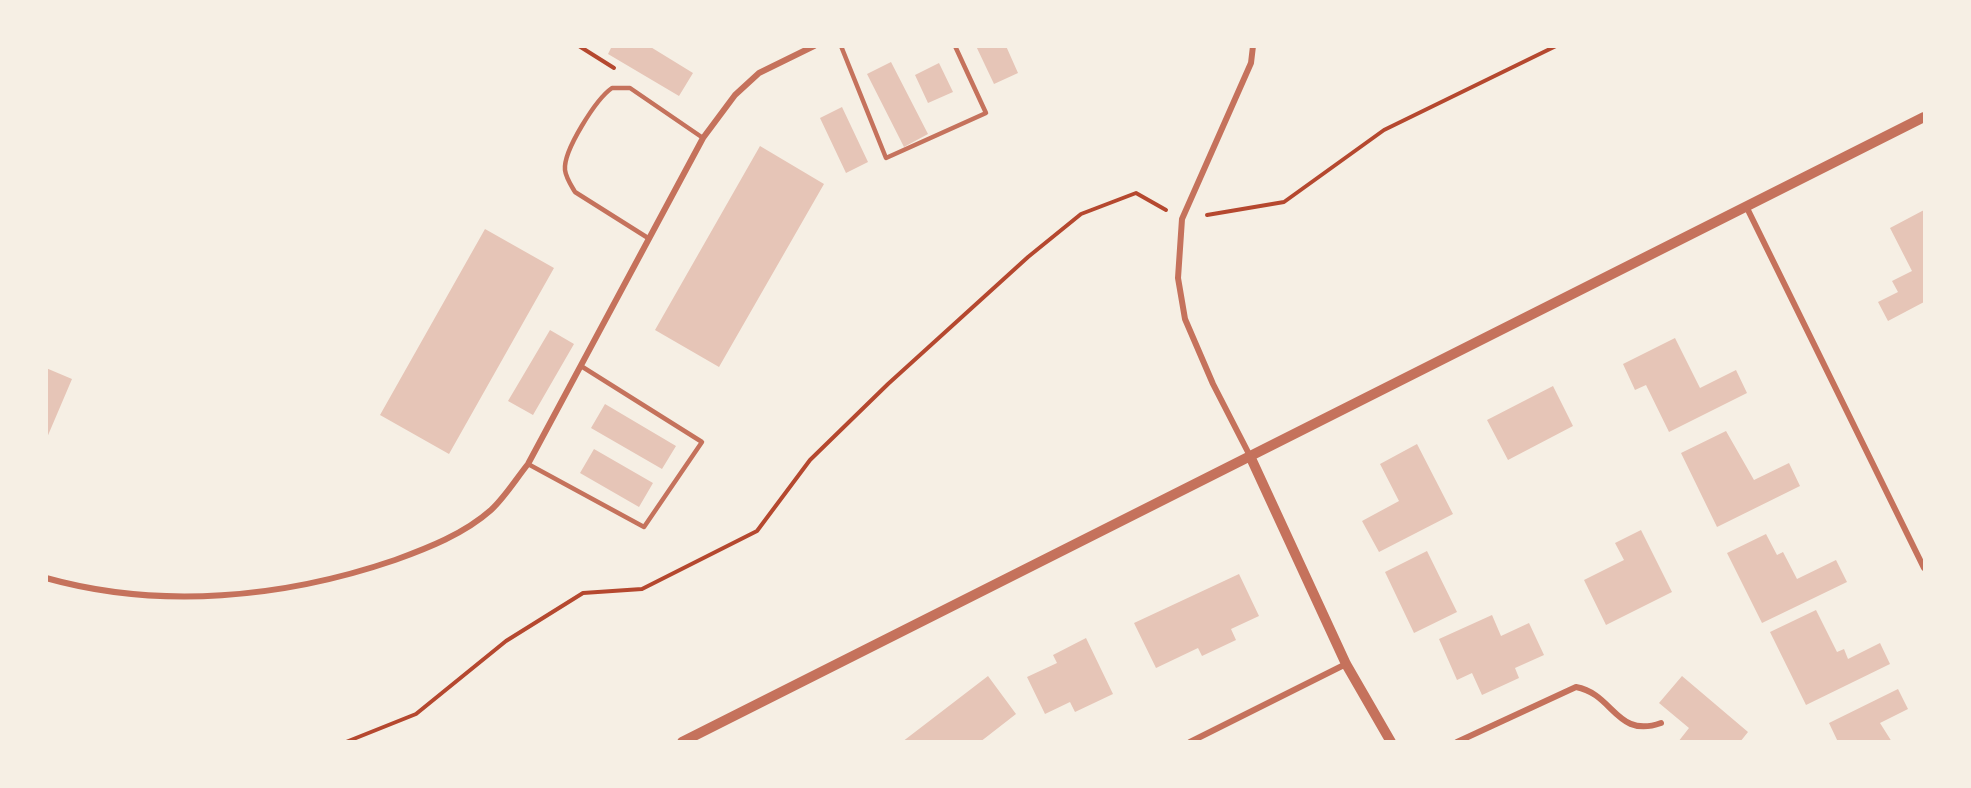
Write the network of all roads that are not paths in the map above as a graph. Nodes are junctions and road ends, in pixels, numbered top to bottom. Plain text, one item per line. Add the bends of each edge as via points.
1 (814, 46) edge
2 (841, 46) edge
3 (955, 46) edge
4 (1252, 46) edge
5 (1924, 117) edge
6 (703, 138) junction
7 (1746, 206) junction
8 (648, 238) junction
9 (581, 366) junction
10 (1250, 456) junction
11 (528, 464) junction
12 (1924, 568) edge
13 (46, 578) edge
14 (1346, 664) junction
15 (1661, 723) dead end
16 (682, 741) edge
17 (1190, 741) edge
18 (1391, 741) edge
19 (1457, 741) edge

1 - 6 street via 759,73 735,94
2 - 3 lane via 886,158 986,113
4 - 10 street via 1251,63 1182,219 1178,278 1185,320
5 - 7 street
6 - 8 street
6 - 8 lane via 630,88 612,88 595,105 567,157 568,180 575,192
7 - 10 street
7 - 12 street
8 - 9 street
9 - 11 street
9 - 11 lane via 702,441 644,527
10 - 14 street
10 - 16 street
11 - 13 street via 491,509 457,534 418,551 325,580 213,596 145,595
14 - 17 street
14 - 18 street
15 - 19 street via 1644,729 1630,725 1591,689 1576,687

